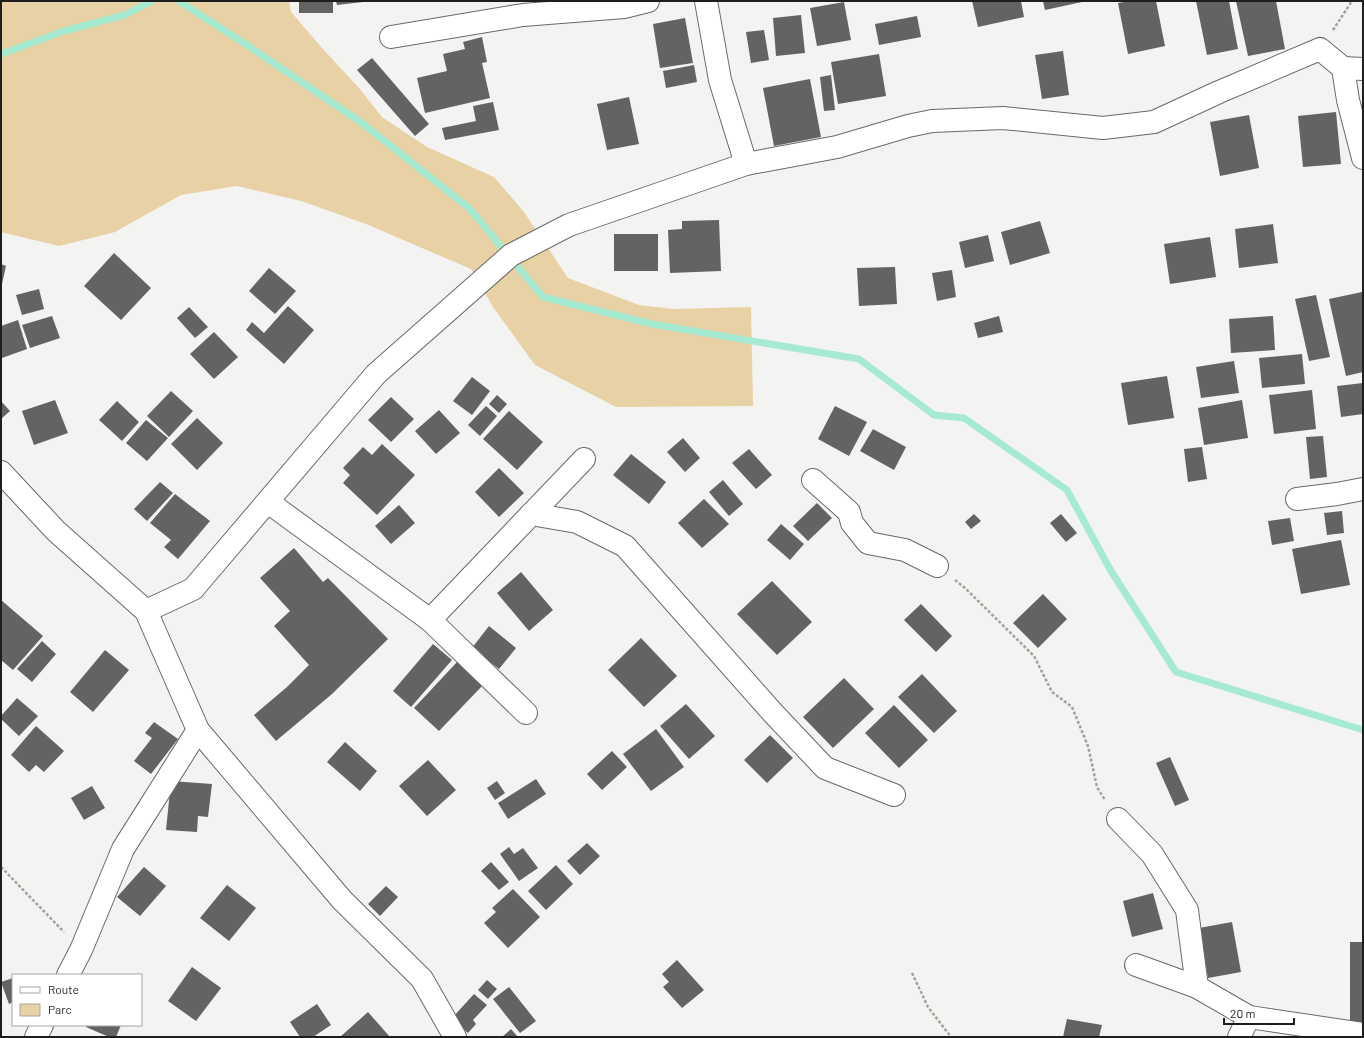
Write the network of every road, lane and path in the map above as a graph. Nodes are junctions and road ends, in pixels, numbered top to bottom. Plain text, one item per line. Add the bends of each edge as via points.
1 (648, 1) edge
2 (706, 1) edge
3 (1352, 1) edge
4 (391, 37) dead end
5 (1320, 49) junction
6 (1353, 68) edge
7 (1363, 158) edge
8 (746, 164) junction
9 (584, 459) dead end
10 (1, 472) edge
11 (813, 480) dead end
12 (1363, 489) edge
13 (1297, 499) dead end
14 (268, 502) junction
15 (531, 514) junction
16 (937, 566) joint
17 (146, 611) junction
18 (430, 620) junction
19 (526, 713) dead end
20 (198, 730) junction
21 (894, 794) dead end
22 (1118, 819) joint
23 (1, 866) edge
24 (81, 950) junction
25 (1136, 965) dead end
26 (912, 973) dead end
27 (69, 974) edge
28 (1197, 987) junction
29 (1249, 1017) junction
30 (42, 1026) edge
31 (1363, 1034) edge
32 (36, 1037) edge
33 (455, 1037) edge
34 (951, 1037) edge
35 (1239, 1037) edge

1 - 4 street via 624,7 523,15
2 - 8 street via 720,80
3 - 5 path
5 - 6 street
5 - 8 street via 1154,122 1103,128 1003,118 932,121 837,147
6 - 7 street via 1348,100
8 - 14 street via 569,225 511,255 376,374
9 - 15 street
10 - 17 street via 56,531
11 - 16 street via 849,512 841,515 852,523 868,544 905,550
12 - 13 street
14 - 17 street via 193,589
14 - 18 street
15 - 18 street
15 - 21 street via 577,522 625,546 825,768
16 - 22 path via 965,588 1034,656 1052,692 1072,707 1088,746 1097,787
17 - 20 street
18 - 19 street
20 - 24 street via 123,849
20 - 33 street via 342,900 422,979
22 - 28 street via 1152,854 1187,910
23 - 24 path
24 - 27 street
25 - 28 street
26 - 34 path via 928,1006
28 - 29 street
29 - 31 street
29 - 35 street
30 - 32 street

